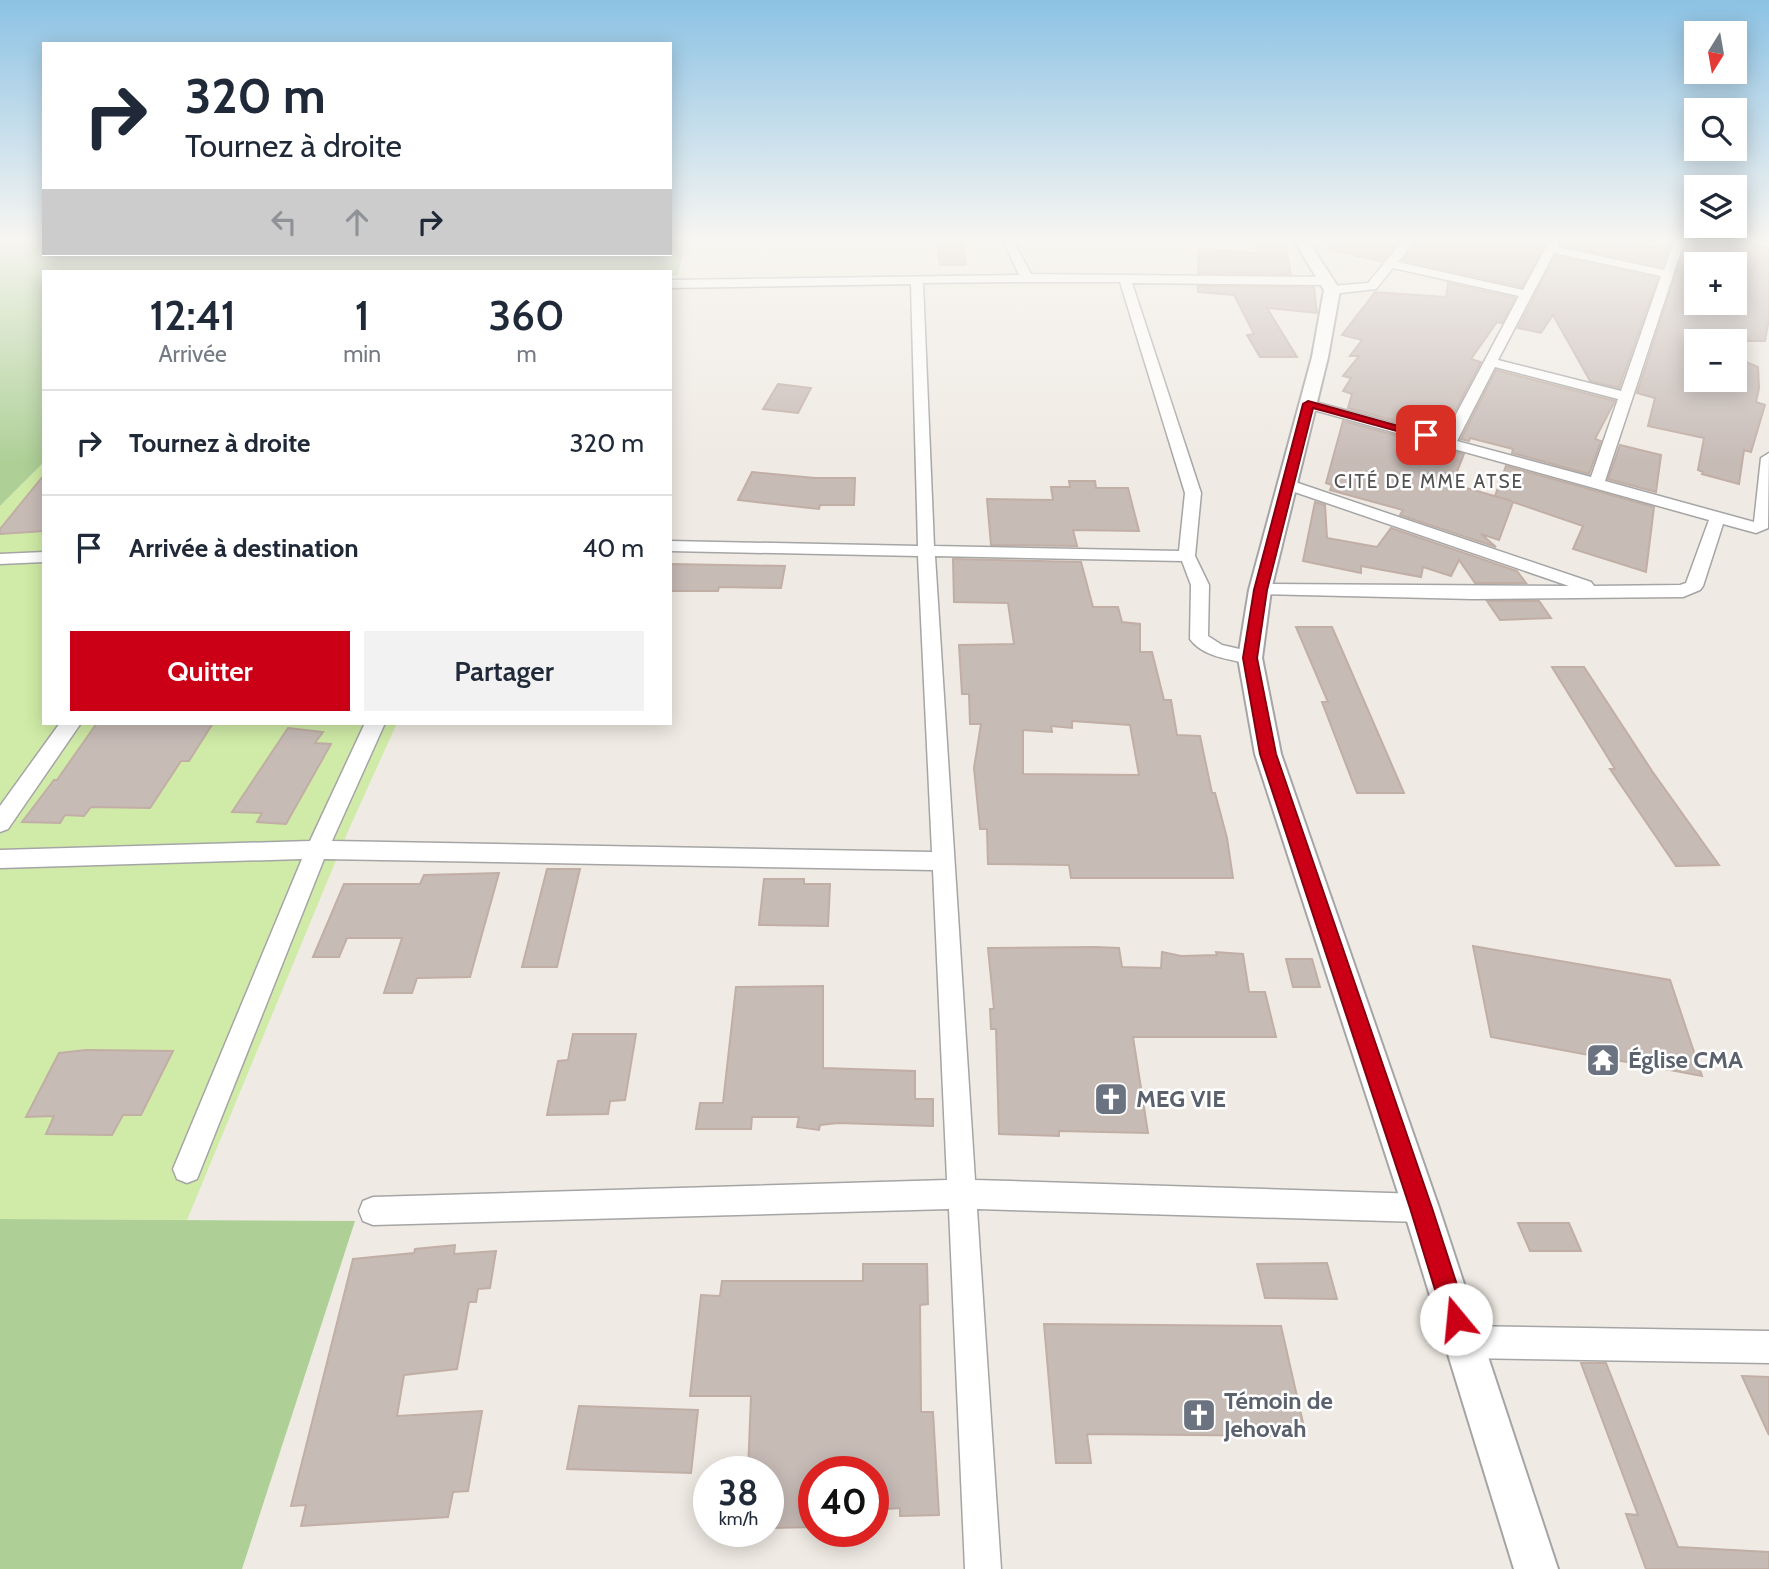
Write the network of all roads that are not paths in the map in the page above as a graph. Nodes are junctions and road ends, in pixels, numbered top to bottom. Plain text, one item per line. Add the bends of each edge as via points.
1 (918, 315) edge
2 (1137, 315) edge
3 (1324, 315) edge
4 (1514, 315) edge
5 (1654, 315) edge
6 (1489, 362) junction
7 (1626, 397) junction
8 (1308, 404) junction
9 (1449, 441) junction
10 (1769, 458) edge
11 (1596, 484) junction
12 (1289, 485) junction
13 (1717, 519) junction
14 (672, 546) edge
15 (926, 550) junction
16 (1187, 556) junction
17 (42, 557) edge
18 (0, 558) edge
19 (1260, 590) junction
20 (1603, 592) junction
21 (1250, 658) junction
22 (70, 725) edge
23 (374, 725) edge
24 (0, 823) edge
25 (317, 850) junction
26 (0, 859) edge
27 (944, 861) junction
28 (187, 1169) dead end
29 (963, 1194) junction
30 (1421, 1208) junction
31 (373, 1212) dead end
32 (1463, 1342) junction
33 (1769, 1347) edge
34 (983, 1569) edge
35 (1536, 1569) edge

1 - 15 street
2 - 16 street via 1193,493
3 - 8 street
4 - 6 street
5 - 7 street
6 - 7 street
6 - 9 street
7 - 11 street
8 - 9 street
8 - 12 street
9 - 11 street
10 - 13 street via 1762,525 1756,528
11 - 13 street
12 - 19 street
12 - 20 street
13 - 20 street via 1694,586 1683,591
14 - 15 street
15 - 16 street
15 - 27 street
16 - 21 street via 1201,582 1199,639 1216,650
17 - 18 street
19 - 20 street
19 - 21 street
21 - 30 street via 1268,754
22 - 24 street
23 - 25 street
25 - 26 street
25 - 27 street
25 - 28 street
27 - 29 street
29 - 30 street
29 - 31 street
29 - 34 street
30 - 32 street
32 - 33 street
32 - 35 street

